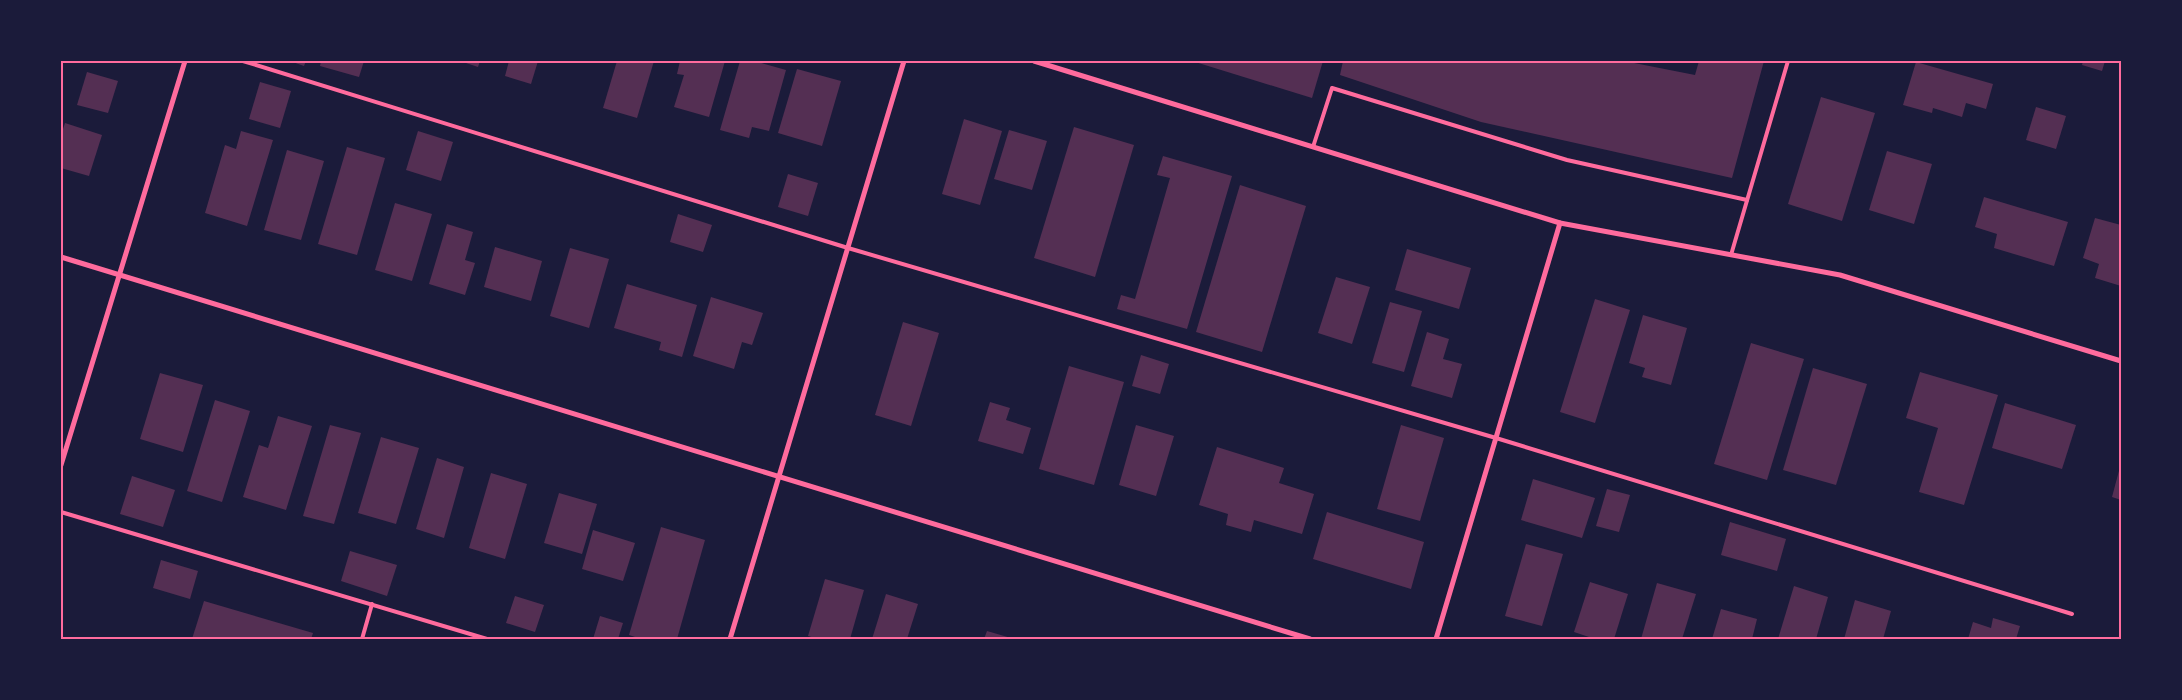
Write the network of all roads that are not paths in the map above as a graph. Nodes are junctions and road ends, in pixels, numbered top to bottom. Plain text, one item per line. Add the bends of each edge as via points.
1 (186, 61) edge
2 (243, 61) edge
3 (904, 61) edge
4 (1034, 61) edge
5 (1788, 61) edge
6 (1313, 147) junction
7 (1747, 200) junction
8 (1560, 223) junction
9 (848, 248) junction
10 (1731, 255) junction
11 (61, 257) edge
12 (120, 274) junction
13 (2121, 361) edge
14 (1496, 438) junction
15 (61, 465) edge
16 (779, 478) junction
17 (61, 512) edge
18 (372, 604) junction
19 (2072, 614) dead end
20 (362, 639) edge
21 (487, 639) edge
22 (730, 639) edge
23 (1310, 639) edge
24 (1436, 639) edge

1 - 12 street
2 - 9 lane
3 - 9 street
4 - 6 street
5 - 7 lane
6 - 7 lane via 1332,88 1566,160
6 - 8 street
7 - 10 lane
8 - 10 street
8 - 14 street
9 - 14 lane
9 - 16 street
10 - 13 street via 1840,275
11 - 12 street
12 - 15 street
12 - 16 street
14 - 19 lane
14 - 24 street
16 - 22 street
16 - 23 street
17 - 18 lane
18 - 20 lane
18 - 21 lane

